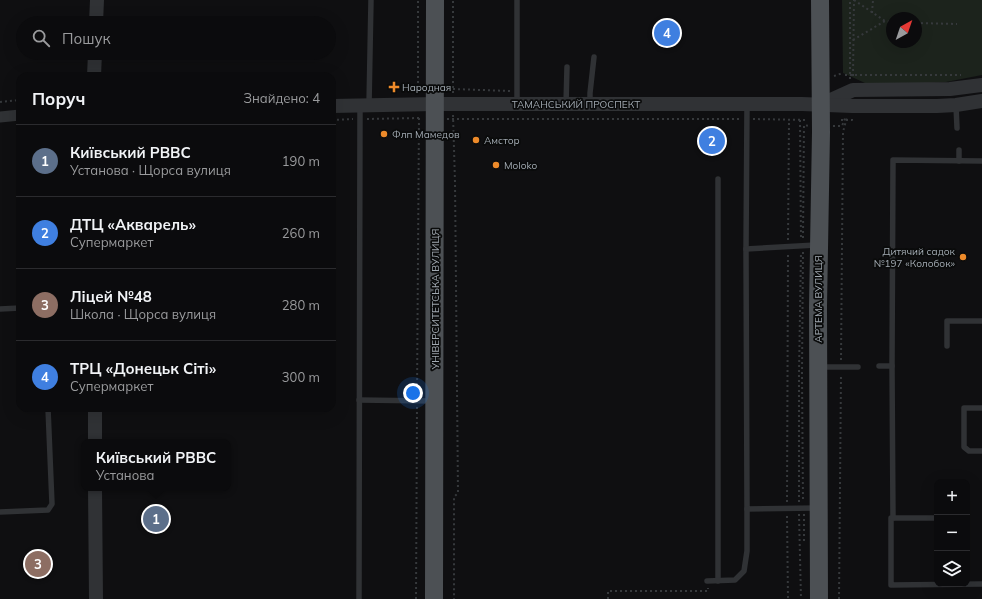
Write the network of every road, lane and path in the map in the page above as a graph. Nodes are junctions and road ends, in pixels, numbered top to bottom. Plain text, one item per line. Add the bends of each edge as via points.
1 (97, 0) edge
2 (370, 0) edge
3 (418, 0) edge
4 (435, 0) edge
5 (453, 0) edge
6 (517, 0) edge
7 (820, 0) edge
8 (850, 0) edge
9 (854, 0) edge
10 (873, 0) edge
11 (872, 13) junction
12 (96, 16) edge
13 (885, 21) joint
14 (922, 23) edge
15 (957, 24) dead end
16 (853, 40) junction
17 (594, 57) dead end
18 (95, 60) edge
19 (567, 67) dead end
20 (94, 72) edge
21 (845, 75) dead end
22 (966, 75) dead end
23 (851, 79) junction
24 (982, 85) edge
25 (16, 100) edge
26 (982, 101) edge
27 (0, 102) edge
28 (453, 104) junction
29 (517, 104) junction
30 (566, 104) junction
31 (590, 104) junction
32 (747, 105) junction
33 (820, 105) junction
34 (956, 105) junction
35 (336, 107) edge
36 (363, 110) junction
37 (427, 111) junction
38 (847, 111) junction
39 (16, 115) edge
40 (0, 117) edge
41 (336, 119) edge
42 (453, 119) junction
43 (747, 119) junction
44 (789, 120) junction
45 (800, 120) junction
46 (809, 120) dead end
47 (841, 120) dead end
48 (845, 120) junction
49 (852, 120) dead end
50 (838, 126) dead end
51 (957, 128) dead end
52 (958, 150) dead end
53 (959, 161) junction
54 (982, 161) edge
55 (718, 179) dead end
56 (819, 244) junction
57 (801, 245) junction
58 (788, 246) junction
59 (746, 249) junction
60 (16, 308) edge
61 (0, 309) edge
62 (982, 321) edge
63 (947, 346) dead end
64 (858, 366) dead end
65 (879, 366) dead end
66 (892, 366) junction
67 (818, 367) junction
68 (841, 367) junction
69 (359, 400) junction
70 (426, 401) junction
71 (982, 408) edge
72 (48, 412) edge
73 (95, 412) edge
74 (95, 439) edge
75 (982, 451) edge
76 (95, 491) edge
77 (787, 508) junction
78 (799, 508) junction
79 (818, 508) junction
80 (747, 509) junction
81 (0, 512) edge
82 (893, 518) junction
83 (934, 518) edge
84 (707, 581) joint
85 (718, 581) junction
86 (982, 584) edge
87 (96, 599) edge
88 (359, 599) edge
89 (416, 599) edge
90 (434, 599) edge
91 (454, 599) edge
92 (608, 599) edge
93 (788, 599) edge
94 (801, 599) edge
95 (819, 599) edge
96 (840, 599) edge

1 - 12 street
2 - 36 lane
3 - 37 path
4 - 37 main road, УНІВЕРСИТЕТСЬКА ВУЛИЦЯ
5 - 28 path
6 - 29 lane
7 - 33 main road, АРТЕМА ВУЛИЦЯ
8 - 23 path
9 - 11 path
9 - 16 path
10 - 11 path
11 - 13 path
13 - 16 path
14 - 15 path
16 - 23 path
17 - 31 lane
18 - 20 street
19 - 30 lane
21 - 23 path
22 - 23 path
23 - 24 street, ТАМАНСЬКИЙ ПРОСПЕКТ via 853,90 950,89
23 - 33 street, ТАМАНСЬКИЙ ПРОСПЕКТ
25 - 27 path
26 - 34 street, ТАМАНСЬКИЙ ПРОСПЕКТ
28 - 29 street, ТАМАНСЬКИЙ ПРОСПЕКТ
28 - 37 street, ТАМАНСЬКИЙ ПРОСПЕКТ
28 - 42 path
29 - 30 street, ТАМАНСЬКИЙ ПРОСПЕКТ
30 - 31 street, ТАМАНСЬКИЙ ПРОСПЕКТ
31 - 32 street, ТАМАНСЬКИЙ ПРОСПЕКТ
32 - 33 street, ТАМАНСЬКИЙ ПРОСПЕКТ
32 - 43 lane
33 - 38 street, ТАМАНСЬКИЙ ПРОСПЕКТ
33 - 56 main road, АРТЕМА ВУЛИЦЯ
34 - 38 street, ТАМАНСЬКИЙ ПРОСПЕКТ
34 - 51 lane
35 - 36 street, ТАМАНСЬКИЙ ПРОСПЕКТ
36 - 37 street, ТАМАНСЬКИЙ ПРОСПЕКТ
36 - 37 path
36 - 41 path
36 - 69 lane
37 - 42 path
37 - 70 main road, УНІВЕРСИТЕТСЬКА ВУЛИЦЯ
37 - 70 path
38 - 48 path
38 - 48 path
39 - 40 street
42 - 43 path
42 - 91 path via 458,493 454,497
43 - 44 path
43 - 59 lane
44 - 45 path
44 - 58 path
45 - 46 path
45 - 57 path
47 - 48 path
48 - 49 path
48 - 50 path via 842,126
48 - 68 path
52 - 53 lane
53 - 54 lane
53 - 66 lane via 893,160
55 - 85 lane
56 - 57 lane
56 - 67 main road, АРТЕМА ВУЛИЦЯ
57 - 58 lane
57 - 78 path
58 - 59 lane
58 - 77 path
59 - 80 lane
60 - 61 lane
62 - 63 lane via 947,321
64 - 68 lane
65 - 66 lane
66 - 82 lane
67 - 68 lane
67 - 79 main road, АРТЕМА ВУЛИЦЯ
68 - 96 path
69 - 70 lane
69 - 88 lane
70 - 89 path
70 - 90 main road, УНІВЕРСИТЕТСЬКА ВУЛИЦЯ
71 - 75 lane via 964,408 964,447 970,451
72 - 81 lane via 52,504 48,510
73 - 74 street
76 - 87 street
77 - 78 lane
77 - 80 lane
77 - 93 path
78 - 79 lane
78 - 94 path
79 - 95 main road, АРТЕМА ВУЛИЦЯ
80 - 85 lane via 747,551 744,571 735,580
82 - 83 lane
82 - 86 lane via 890,518 890,585
84 - 85 lane
84 - 92 path via 708,591 608,591

